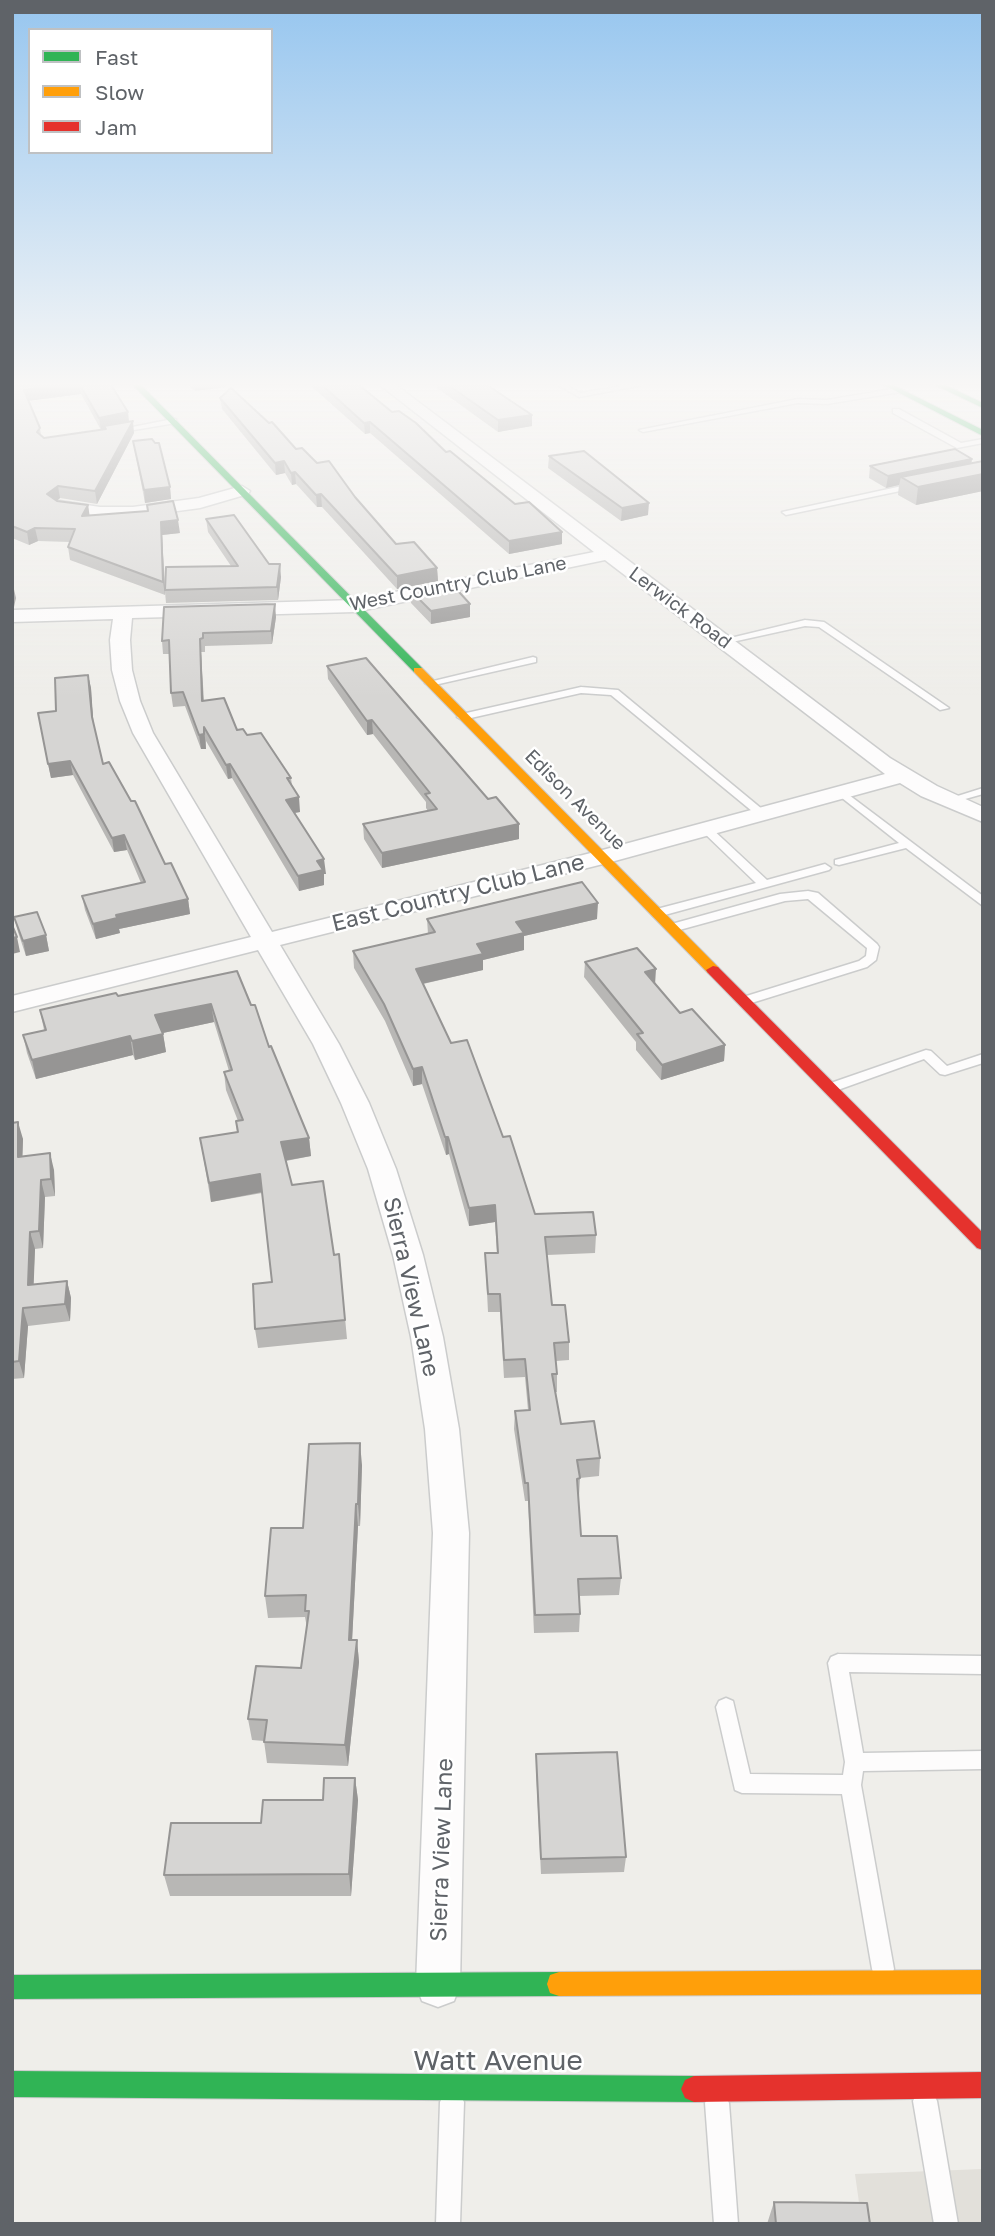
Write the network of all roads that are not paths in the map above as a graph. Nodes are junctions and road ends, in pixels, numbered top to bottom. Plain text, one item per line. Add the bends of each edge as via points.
1 (524, 489) edge
2 (898, 489) edge
3 (242, 491) joint
4 (60, 506) edge
5 (786, 512) dead end
6 (609, 554) junction
7 (355, 606) junction
8 (123, 612) junction
9 (12, 616) edge
10 (723, 641) junction
11 (533, 660) dead end
12 (430, 684) junction
13 (944, 708) dead end
14 (462, 717) junction
15 (901, 776) junction
16 (983, 791) edge
17 (841, 793) junction
18 (951, 800) junction
19 (762, 814) junction
20 (983, 815) edge
21 (706, 829) junction
22 (908, 844) junction
23 (603, 857) junction
24 (839, 862) dead end
25 (825, 867) dead end
26 (764, 884) junction
27 (983, 902) edge
28 (657, 913) junction
29 (672, 928) junction
30 (265, 941) junction
31 (745, 1001) junction
32 (12, 1004) edge
33 (983, 1058) edge
34 (830, 1088) junction
35 (983, 1244) edge
36 (983, 1665) edge
37 (726, 1707) dead end
38 (983, 1760) edge
39 (855, 1762) junction
40 (851, 1784) junction
41 (983, 1982) edge
42 (886, 1984) junction
43 (438, 1985) junction
44 (12, 1987) edge
45 (12, 2084) edge
46 (983, 2085) edge
47 (923, 2086) junction
48 (452, 2087) junction
49 (716, 2089) junction
50 (448, 2224) edge
51 (726, 2224) edge
52 (946, 2224) edge

1 - 6 street, Lerwick Road
2 - 5 lane
3 - 4 street via 200,503 133,512
3 - 7 main road, Edison Avenue
6 - 7 street, West Country Club Lane
6 - 10 street, Lerwick Road
7 - 8 street, West Country Club Lane
7 - 12 main road, Edison Avenue
8 - 9 street, West Country Club Lane
8 - 30 street, Sierra View Lane via 122,670 143,733
10 - 13 lane via 805,623 821,624
10 - 15 street, Lerwick Road
11 - 12 lane
12 - 14 main road, Edison Avenue
14 - 19 lane via 581,690 614,692
14 - 23 main road, Edison Avenue
15 - 17 street, East Country Club Lane
15 - 18 street, Lerwick Road
16 - 18 lane
17 - 19 street, East Country Club Lane
17 - 22 lane
18 - 20 street, Lerwick Road
19 - 21 street, East Country Club Lane
21 - 23 street, East Country Club Lane
21 - 26 lane
22 - 24 lane
22 - 27 lane
23 - 28 main road, Edison Avenue
23 - 30 street, East Country Club Lane
25 - 26 lane
26 - 28 lane
28 - 29 main road, Edison Avenue
29 - 31 main road, Edison Avenue
29 - 31 lane via 784,897 808,895 873,947 872,957 863,964
30 - 32 street, East Country Club Lane
30 - 43 street, Sierra View Lane via 326,1044 382,1169 427,1337 442,1429 451,1533
31 - 34 main road, Edison Avenue
33 - 34 lane via 945,1071 926,1054
34 - 35 main road, Edison Avenue
36 - 39 lane via 838,1663
37 - 40 lane via 741,1783
38 - 39 lane
39 - 40 lane
40 - 42 lane
41 - 42 main road
42 - 43 main road
43 - 44 main road
45 - 48 main road, Watt Avenue
46 - 47 main road, Watt Avenue
47 - 49 main road, Watt Avenue
47 - 52 lane
48 - 49 main road, Watt Avenue
48 - 50 lane
49 - 51 lane

